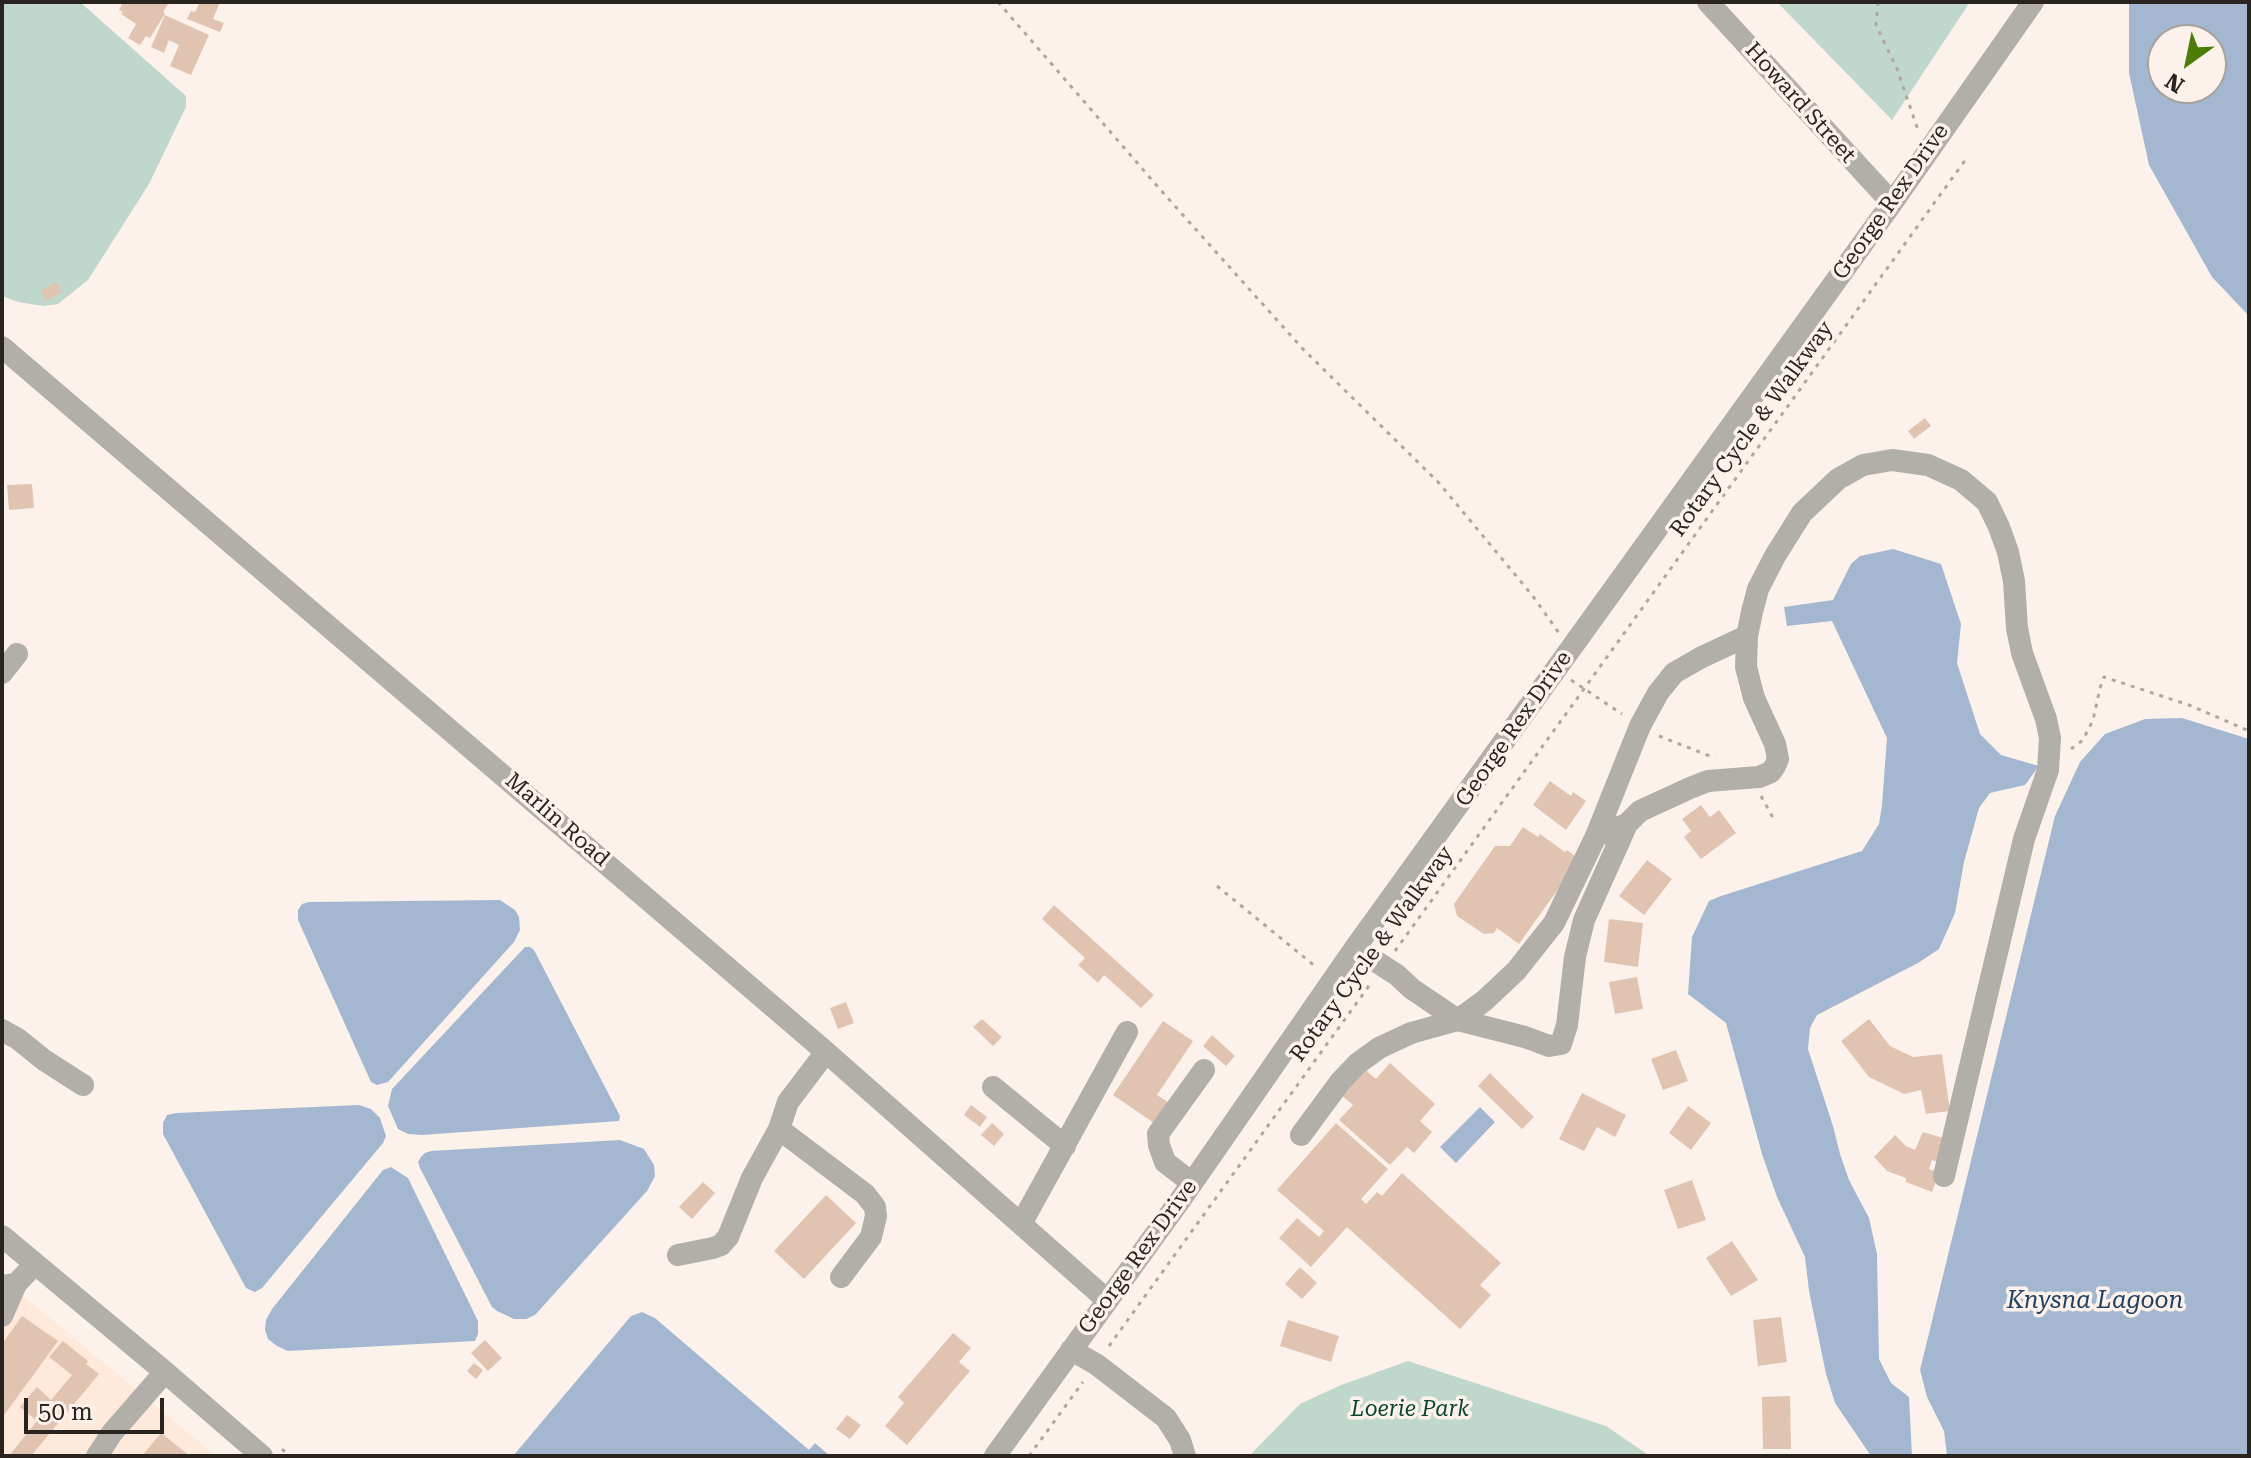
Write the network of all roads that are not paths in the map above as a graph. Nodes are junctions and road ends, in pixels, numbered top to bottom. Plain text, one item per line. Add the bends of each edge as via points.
1 (1708, 2) edge
2 (2033, 2) edge
3 (1892, 203) junction
4 (2, 347) edge
5 (1747, 636) junction
6 (17, 654) dead end
7 (2, 673) edge
8 (1627, 824) junction
9 (1596, 836) junction
10 (1355, 948) junction
11 (1458, 1020) junction
12 (2, 1030) edge
13 (1127, 1032) dead end
14 (826, 1052) junction
15 (1204, 1070) dead end
16 (83, 1085) dead end
17 (993, 1087) dead end
18 (779, 1129) junction
19 (1301, 1135) dead end
20 (1065, 1146) junction
21 (1944, 1176) dead end
22 (1192, 1183) junction
23 (1021, 1224) junction
24 (2, 1236) edge
25 (678, 1255) dead end
26 (35, 1264) junction
27 (841, 1277) dead end
28 (9, 1285) edge
29 (1107, 1300) junction
30 (2, 1316) edge
31 (1071, 1350) junction
32 (165, 1372) junction
33 (97, 1456) edge
34 (262, 1456) edge
35 (995, 1456) edge
36 (1185, 1456) edge

1 - 3 street, Howard Street
2 - 3 street, George Rex Drive
3 - 10 street, George Rex Drive
4 - 14 street, Marlin Road
5 - 8 street via 1751,688 1778,759 1771,772 1699,785 1640,811
5 - 9 street via 1674,673 1658,693
5 - 21 street via 1758,589 1802,513 1831,485 1863,465 1892,460 1928,465 1961,480 1987,502 2004,539 2022,653 2046,719 2048,770 2024,839
6 - 7 street
8 - 9 street
8 - 11 street via 1584,920 1561,1044 1549,1046
9 - 11 street via 1554,923 1516,971
10 - 11 street
10 - 22 street, George Rex Drive
11 - 19 street via 1411,1033 1357,1064
12 - 16 street
13 - 20 street
14 - 18 street via 788,1102
14 - 23 street, Marlin Road
15 - 22 street via 1158,1134 1165,1162
17 - 20 street
18 - 25 street via 728,1237 713,1248
18 - 27 street via 875,1207 871,1237
20 - 23 street
22 - 29 street, George Rex Drive
23 - 29 street, Marlin Road
24 - 26 street
26 - 28 street
26 - 32 street
28 - 30 street
29 - 31 street, George Rex Drive
31 - 35 street, George Rex Drive
31 - 36 street via 1166,1418
32 - 33 street
32 - 34 street

